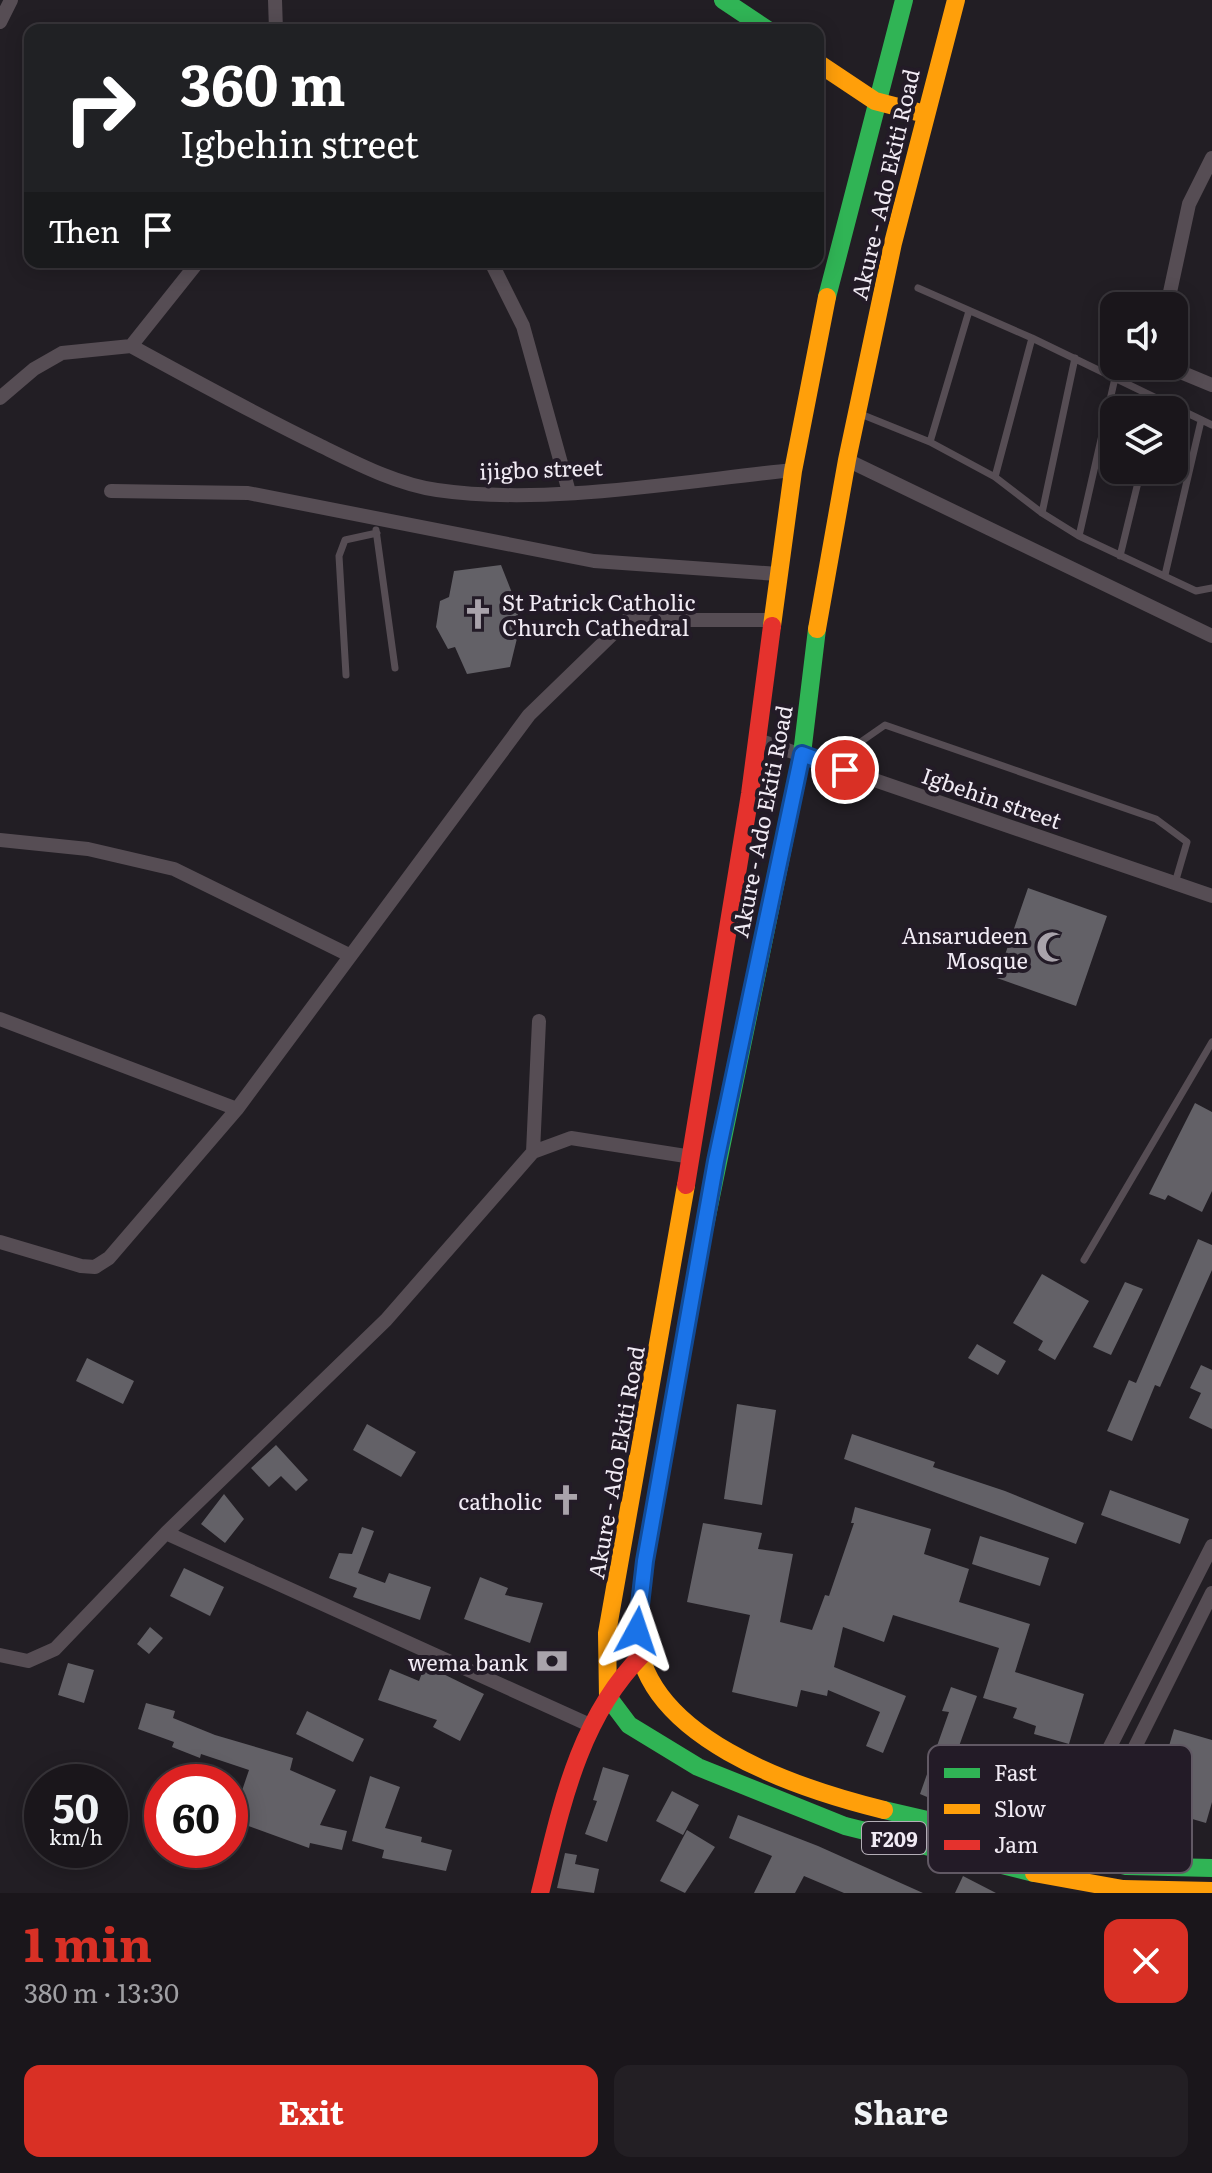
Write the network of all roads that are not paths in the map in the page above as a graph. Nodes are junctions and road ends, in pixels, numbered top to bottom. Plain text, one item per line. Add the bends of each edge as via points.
1 (11, 0) edge
2 (275, 0) edge
3 (723, 0) edge
4 (904, 0) edge
5 (956, 0) edge
6 (0, 22) edge
7 (276, 24) edge
8 (759, 24) edge
9 (824, 67) edge
10 (875, 101) junction
11 (925, 114) junction
12 (1212, 158) edge
13 (193, 268) edge
14 (494, 268) edge
15 (918, 288) dead end
16 (1170, 292) edge
17 (969, 311) junction
18 (1032, 338) junction
19 (131, 346) junction
20 (1075, 358) junction
21 (1100, 370) edge
22 (1188, 375) edge
23 (1115, 380) edge
24 (1118, 380) edge
25 (1212, 385) edge
26 (1142, 396) edge
27 (0, 398) edge
28 (857, 413) junction
29 (1188, 417) edge
30 (1201, 421) junction
31 (1212, 425) edge
32 (930, 442) junction
33 (847, 460) junction
34 (793, 470) junction
35 (995, 477) junction
36 (1138, 484) edge
37 (111, 491) dead end
38 (569, 492) junction
39 (1042, 513) junction
40 (375, 516) junction
41 (377, 533) junction
42 (1079, 536) junction
43 (1120, 556) junction
44 (778, 574) junction
45 (1165, 575) junction
46 (1212, 588) edge
47 (773, 620) junction
48 (1212, 636) edge
49 (395, 668) dead end
50 (346, 675) dead end
51 (758, 740) junction
52 (802, 754) junction
53 (845, 770) junction
54 (0, 840) edge
55 (1175, 883) junction
56 (1212, 896) edge
57 (349, 955) junction
58 (0, 1019) edge
59 (539, 1021) dead end
60 (1212, 1042) edge
61 (237, 1109) junction
62 (533, 1152) junction
63 (692, 1157) junction
64 (0, 1242) edge
65 (1084, 1260) dead end
66 (166, 1533) junction
67 (1212, 1546) edge
68 (1212, 1593) edge
69 (0, 1655) edge
70 (642, 1655) junction
71 (608, 1697) junction
72 (592, 1726) junction
73 (1111, 1745) edge
74 (1136, 1745) edge
75 (928, 1820) edge
76 (928, 1846) edge
77 (1192, 1868) edge
78 (1212, 1868) edge
79 (1036, 1873) edge
80 (1212, 1891) edge
81 (540, 1893) edge

1 - 6 street
2 - 7 street
3 - 8 main road
4 - 10 main road, Akure - Ado Ekiti Road
5 - 11 main road, Akure - Ado Ekiti Road / F209
9 - 10 main road
10 - 11 main road
10 - 34 main road, Akure - Ado Ekiti Road
11 - 28 main road, Akure - Ado Ekiti Road / F209
12 - 16 street via 1189,204
13 - 19 street
14 - 38 street via 523,326
15 - 17 lane
17 - 18 lane
17 - 32 lane
18 - 20 lane
18 - 35 lane
19 - 27 street via 62,353
19 - 38 street, ijigbo street via 249,412 374,471 435,490 502,496
20 - 21 lane
20 - 39 lane
22 - 25 street
23 - 42 lane
24 - 26 lane
28 - 32 lane
28 - 33 main road, Akure - Ado Ekiti Road / F209
29 - 30 lane
30 - 31 lane
30 - 45 lane
32 - 35 lane
33 - 48 street
33 - 52 main road, Akure - Ado Ekiti Road / F209 via 816,635
34 - 38 street, ijigbo street
34 - 44 main road, Akure - Ado Ekiti Road
35 - 39 lane
36 - 43 lane
37 - 40 street via 248,493
39 - 42 lane
40 - 41 lane
40 - 44 street via 594,561
41 - 49 lane
41 - 50 lane via 345,540 339,556
42 - 43 lane
43 - 45 lane
44 - 47 main road, Akure - Ado Ekiti Road
45 - 46 lane via 1196,591
47 - 51 main road, Akure - Ado Ekiti Road
47 - 57 street via 627,620 529,715
51 - 52 street, Igbehin street
51 - 63 main road, Akure - Ado Ekiti Road
52 - 53 street, Igbehin street
52 - 70 main road, Akure - Ado Ekiti Road / F209 via 716,1161 660,1470 639,1597
53 - 55 street, Igbehin street
53 - 55 lane via 862,741 885,725 1156,819 1187,842
54 - 57 street via 88,849 174,869
55 - 56 street, Igbehin street
57 - 61 street
58 - 61 street
59 - 62 street
60 - 65 lane
61 - 64 street via 109,1258 95,1267
62 - 63 street via 571,1138
62 - 66 street via 386,1320
63 - 71 main road, Akure - Ado Ekiti Road via 607,1633
66 - 69 street via 55,1649 28,1661
66 - 72 street
67 - 73 street
68 - 74 street
70 - 71 main road
70 - 75 main road, F209 via 655,1684 683,1721 739,1760 853,1802
71 - 72 main road
71 - 76 main road, F209 via 629,1725 698,1767 845,1826
72 - 81 main road via 575,1761
77 - 78 main road, F209
79 - 80 main road, F209 via 1123,1889

